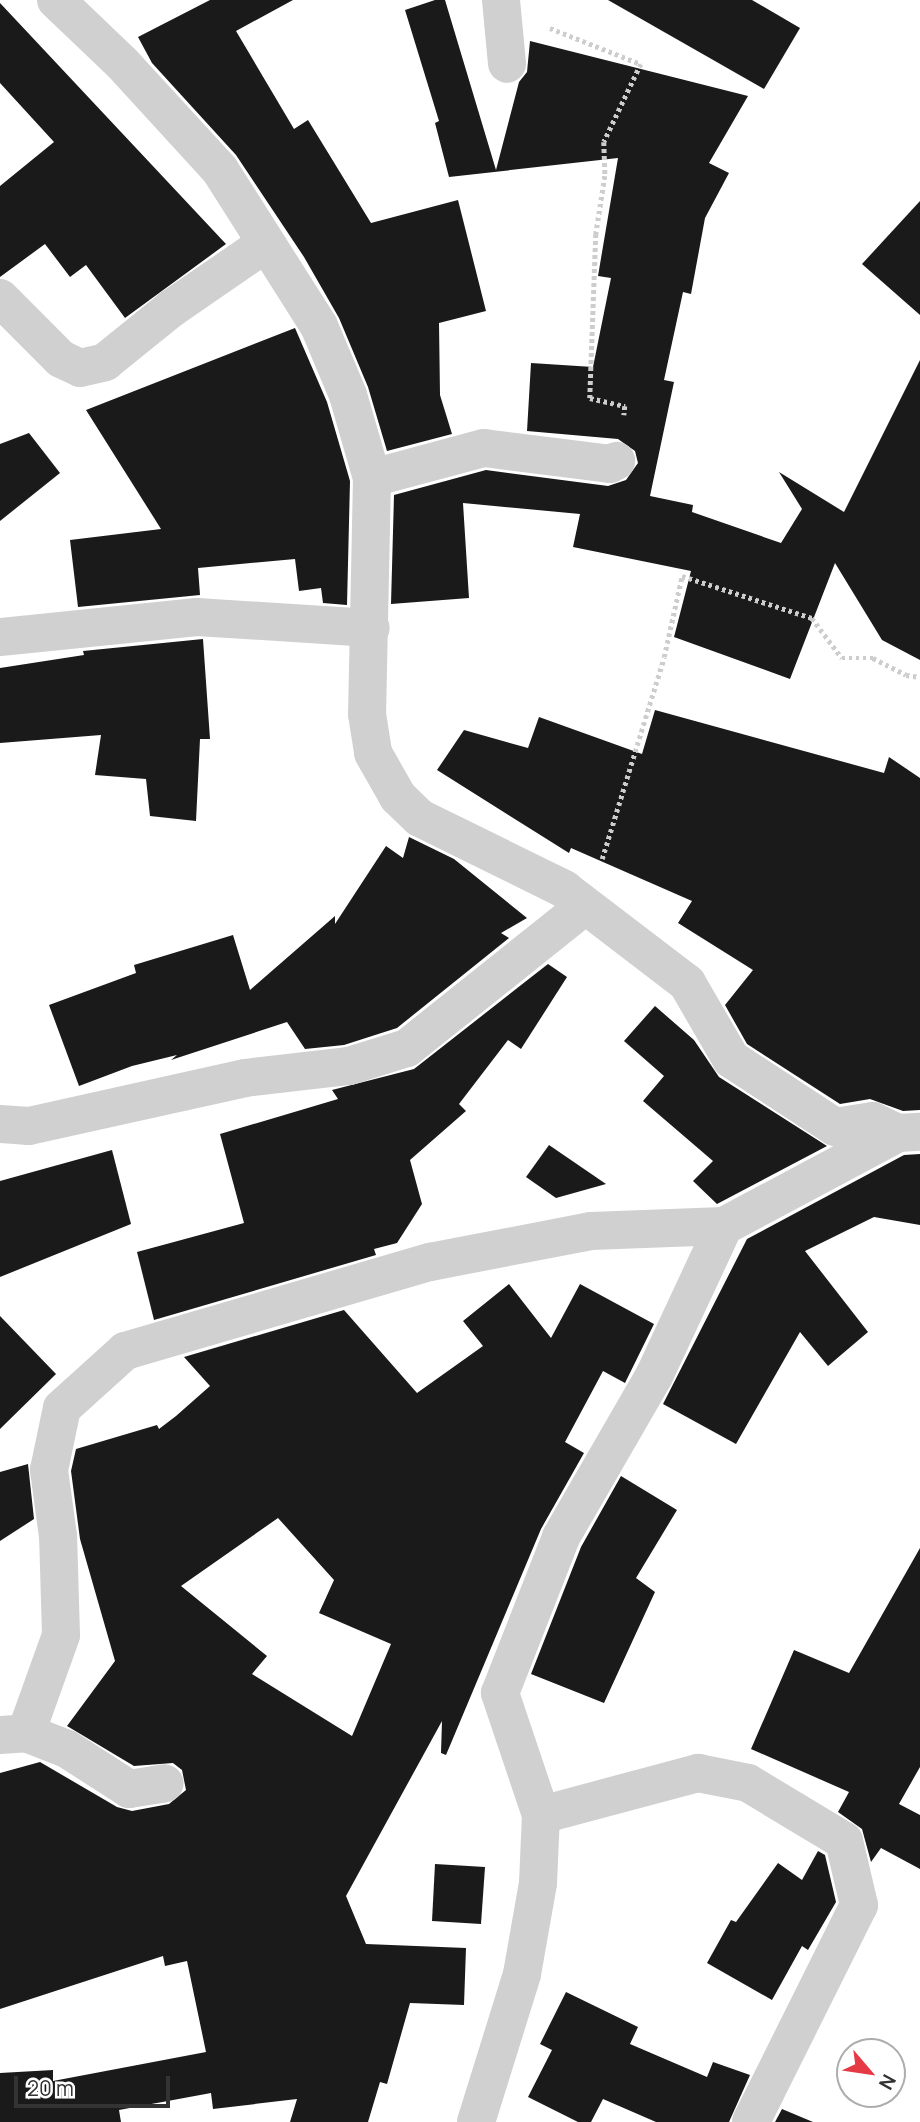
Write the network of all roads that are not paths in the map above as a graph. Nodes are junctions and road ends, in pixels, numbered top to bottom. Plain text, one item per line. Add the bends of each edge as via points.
1 (56, 0) edge
2 (501, 4) edge
3 (507, 64) dead end
4 (265, 244) junction
5 (0, 298) edge
6 (616, 461) road end
7 (372, 478) junction
8 (371, 628) junction
9 (0, 637) edge
10 (585, 906) junction
11 (0, 1124) edge
12 (909, 1132) edge
13 (724, 1226) junction
14 (13, 1734) edge
15 (165, 1783) dead end
16 (541, 1815) junction
17 (476, 2122) edge
18 (751, 2122) edge

1 - 4 street via 220,170
2 - 3 street
4 - 5 street via 105,362 80,368 61,359
4 - 7 street via 319,326 348,395
6 - 7 street via 610,464 484,448
7 - 8 street
8 - 9 street via 197,617
8 - 10 street via 367,714 373,752 398,797 420,818 564,889
10 - 11 street via 407,1048 349,1066 245,1079 29,1126
10 - 12 street via 687,983 731,1059 835,1127 873,1121
12 - 13 street
13 - 14 street via 591,1231 430,1262 125,1351 62,1408 49,1470 58,1536 61,1636
13 - 16 street via 654,1376 561,1537 500,1693
14 - 15 street via 67,1749 130,1789
16 - 17 street via 538,1883 522,1974
16 - 18 street via 698,1773 748,1783 844,1841 859,1905

